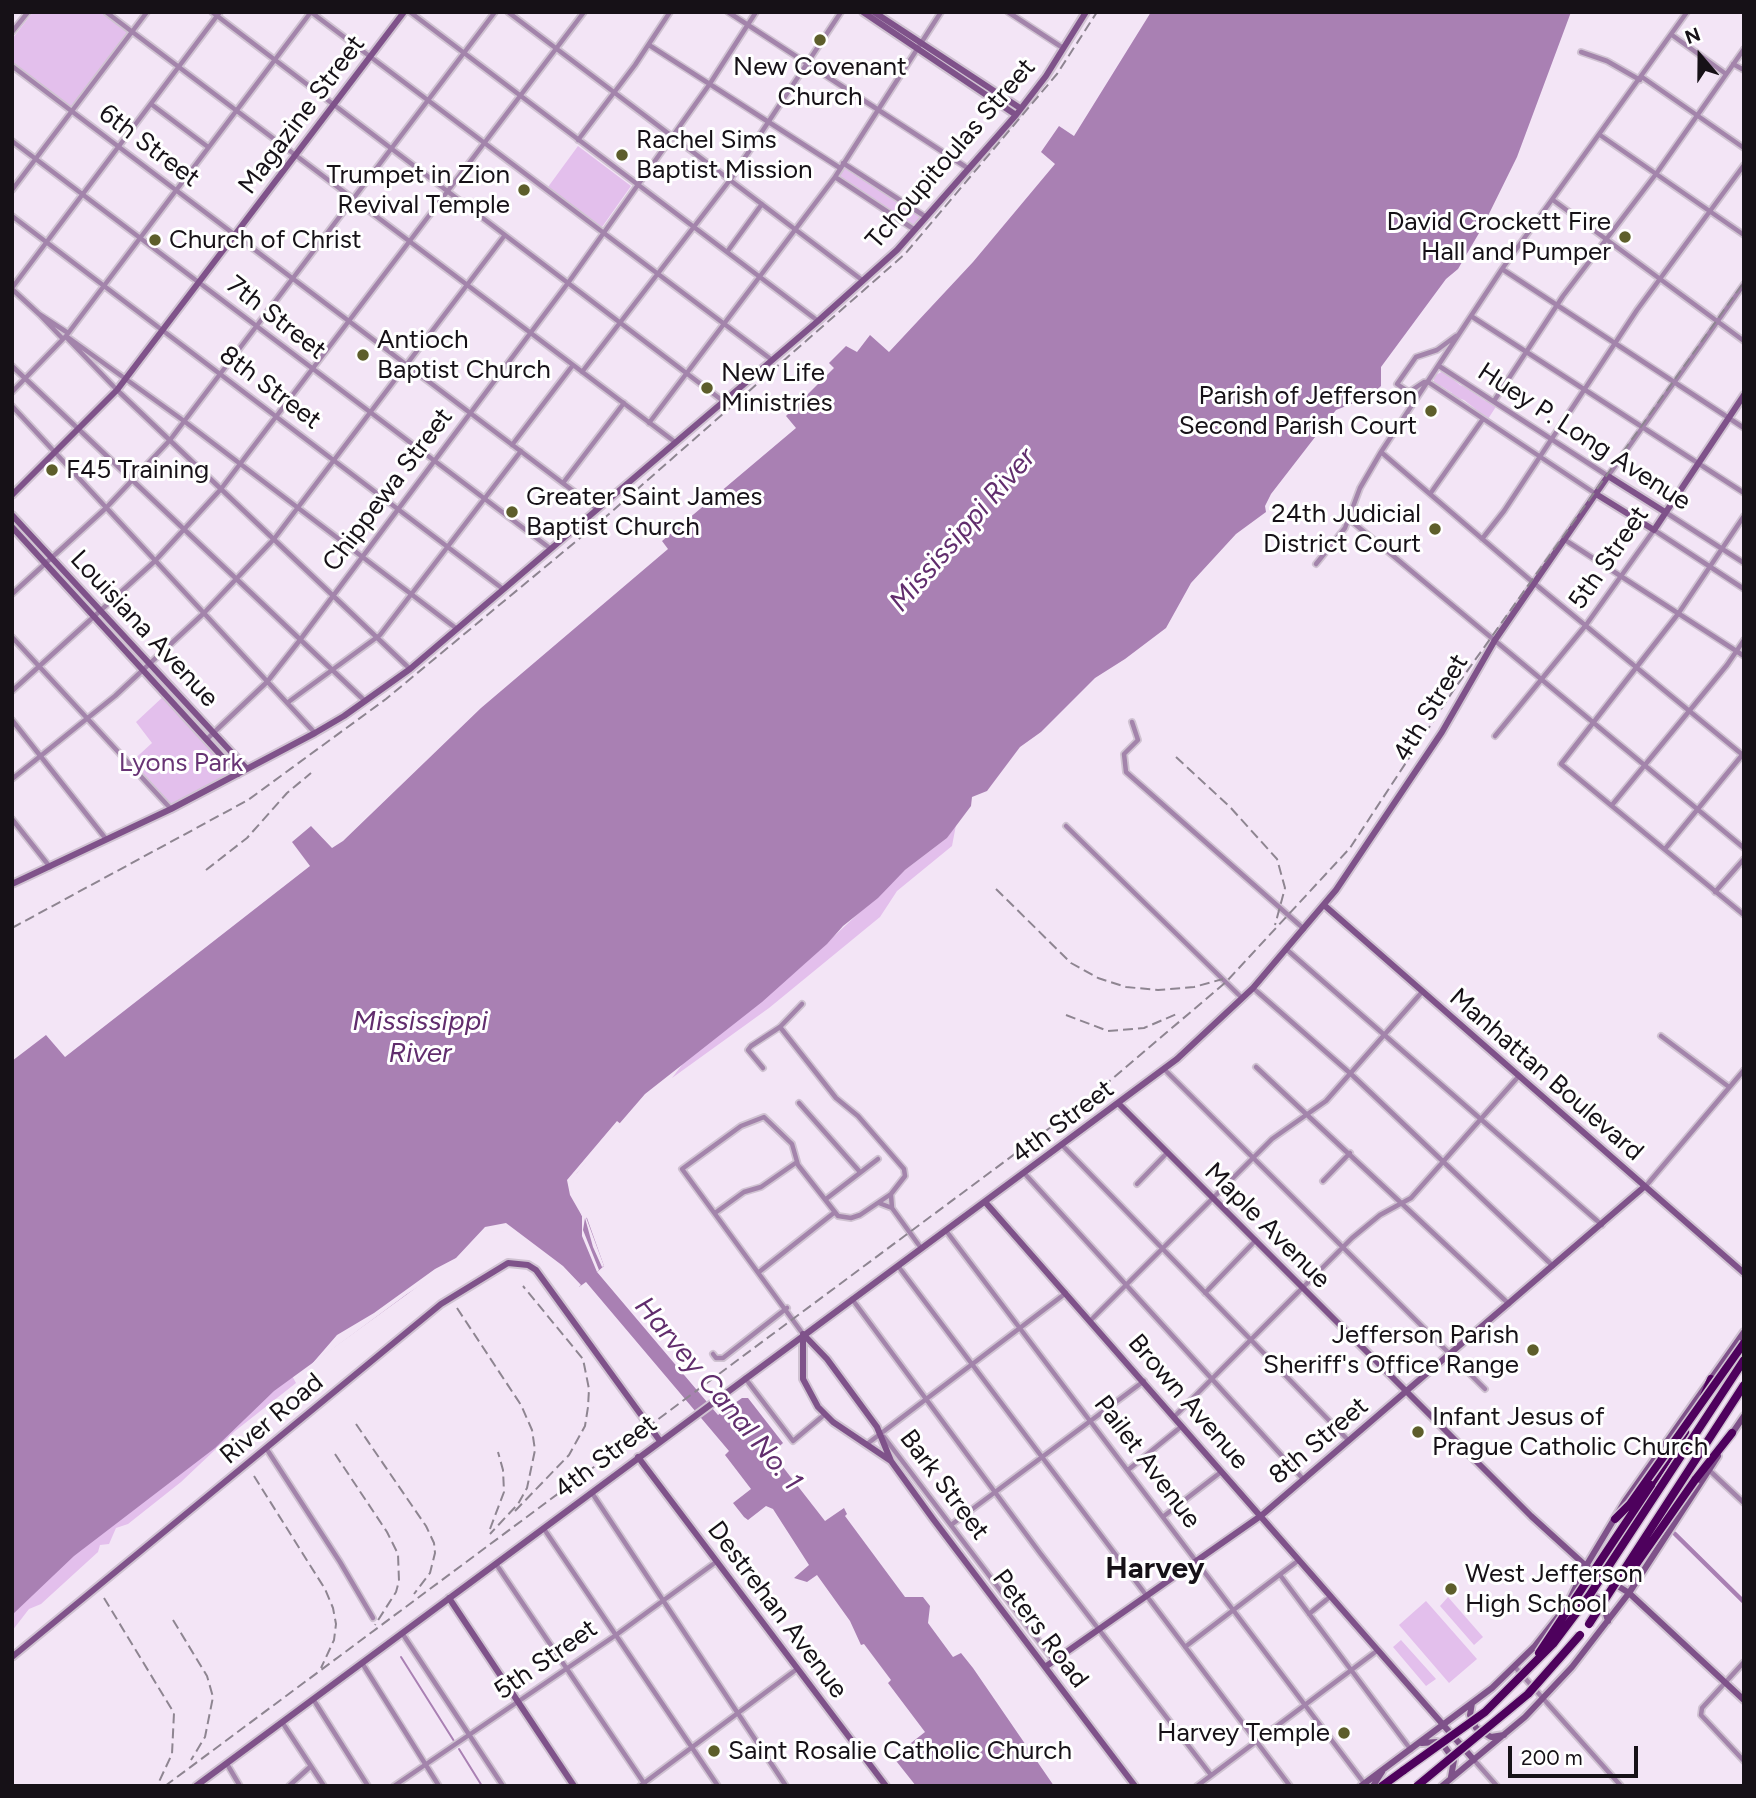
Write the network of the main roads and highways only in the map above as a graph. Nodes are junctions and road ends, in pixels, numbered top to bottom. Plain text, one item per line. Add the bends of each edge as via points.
1 (1744, 1343) edge
2 (1744, 1360) edge
3 (1711, 1379) road end
4 (1744, 1385) edge
5 (1732, 1433) road end
6 (1615, 1519) road end
7 (1589, 1624) junction
8 (1534, 1666) junction
9 (1381, 1786) edge
10 (1417, 1786) edge

1 - 6 highway, bridge
2 - 8 highway, bridge via 1589,1596
3 - 8 highway, bridge via 1697,1414
4 - 7 highway, bridge
5 - 7 highway, bridge
7 - 10 highway, bridge via 1528,1694
8 - 9 highway, bridge via 1485,1712

